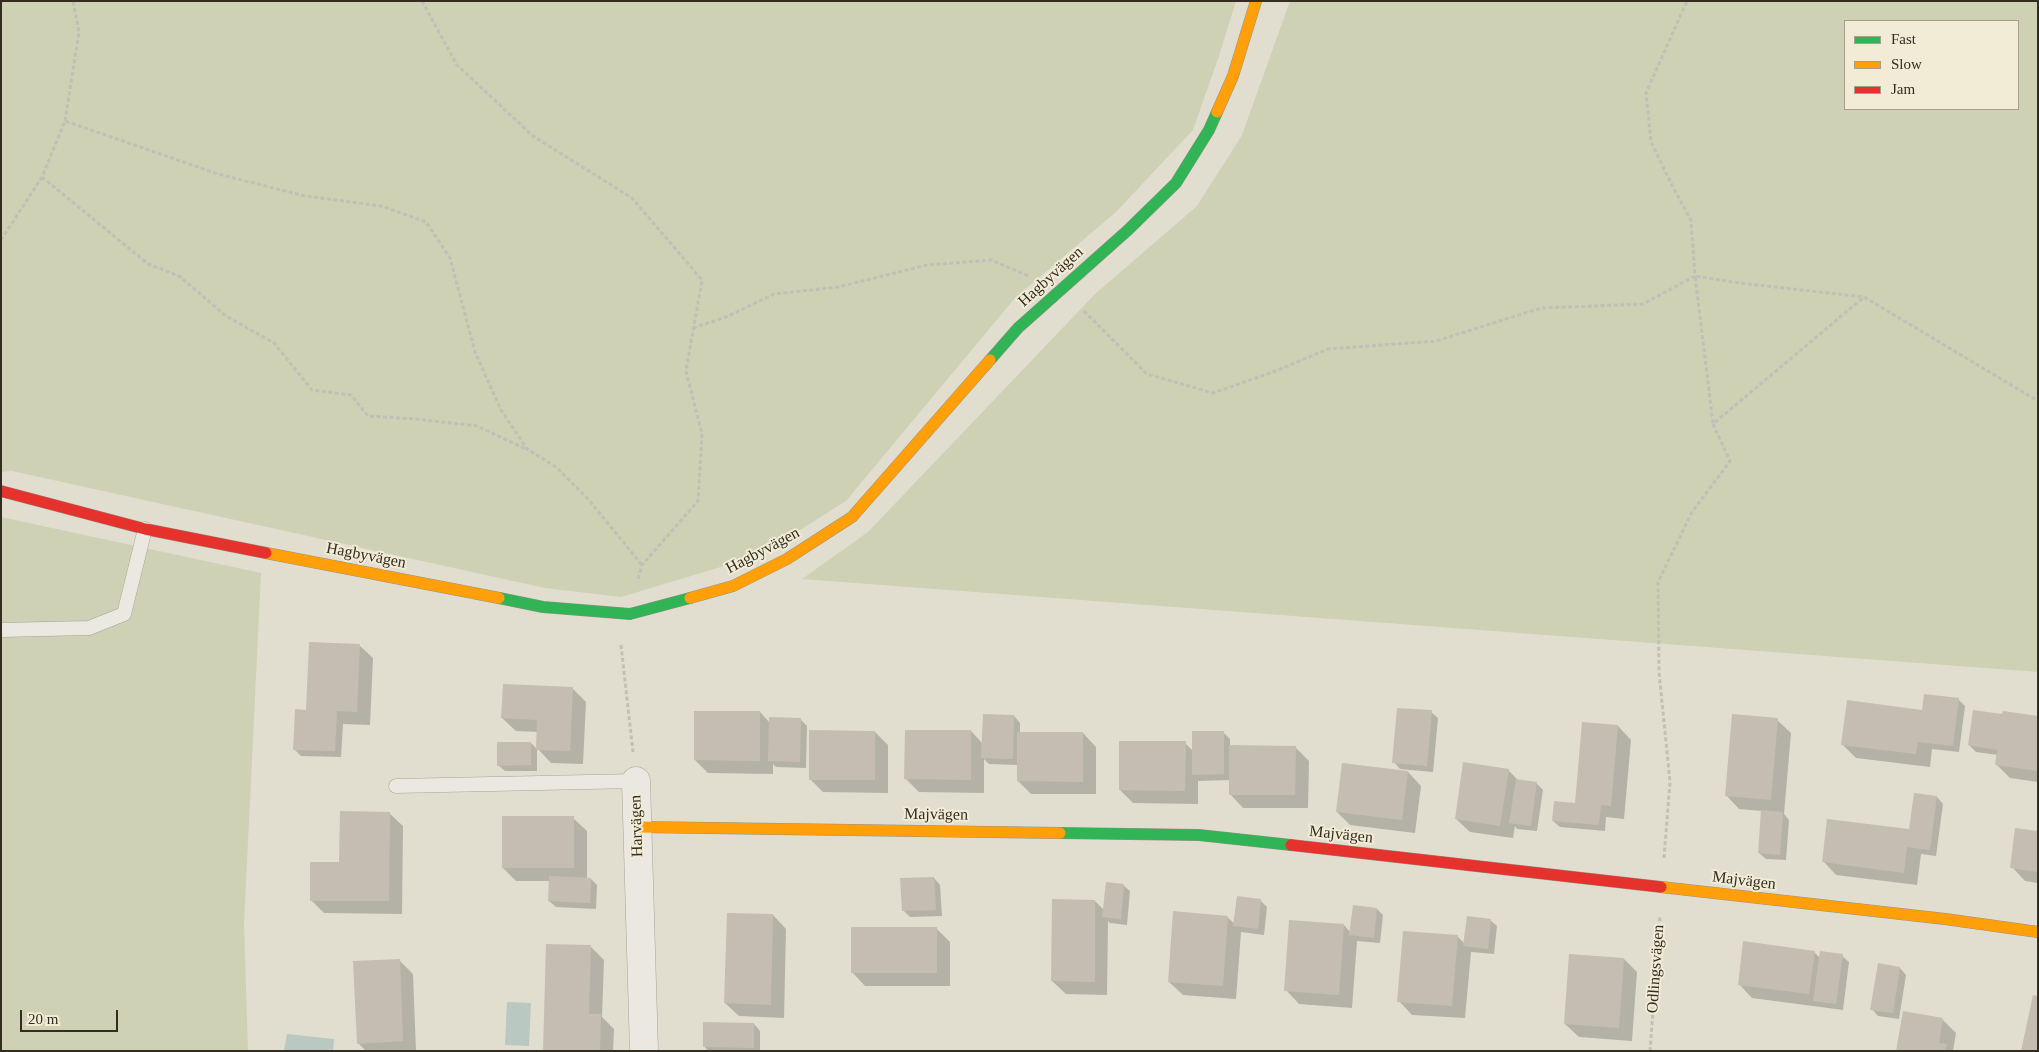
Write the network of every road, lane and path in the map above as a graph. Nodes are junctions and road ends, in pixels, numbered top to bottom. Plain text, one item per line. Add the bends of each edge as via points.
1 (73, 1) edge
2 (422, 1) edge
3 (1256, 1) edge
4 (1687, 1) edge
5 (65, 121) junction
6 (42, 178) junction
7 (1, 240) edge
8 (1695, 276) junction
9 (1061, 289) junction
10 (1864, 297) junction
11 (693, 328) junction
12 (2038, 401) edge
13 (1713, 424) junction
14 (527, 450) junction
15 (1, 491) edge
16 (145, 529) junction
17 (642, 565) junction
18 (630, 614) junction
19 (1, 630) edge
20 (612, 644) dead end
21 (622, 645) junction
22 (636, 781) junction
23 (396, 786) dead end
24 (638, 827) junction
25 (1662, 888) junction
26 (2038, 932) edge
27 (644, 1051) edge
28 (1650, 1051) edge

1 - 5 path via 79,32
2 - 11 path via 457,65 533,136 632,198 702,280
3 - 9 street, Hagbyvägen via 1233,76 1209,130 1176,182
4 - 8 path via 1646,92 1651,142 1692,221
5 - 6 path
5 - 14 path via 218,174 305,196 381,206 426,222 450,258 475,352 501,410
6 - 7 path
6 - 14 path via 148,264 179,276 226,316 274,343 312,390 351,395 368,416 477,426
8 - 9 path via 1644,304 1541,308 1436,341 1328,349 1214,393 1147,374
8 - 10 path
8 - 13 path
9 - 11 path via 991,260 927,266 838,287 774,294
9 - 18 street, Hagbyvägen via 1018,328 852,517 788,559 733,586
10 - 12 path
10 - 13 path
11 - 17 path via 686,371 702,434 698,501
13 - 25 path, Odlingsvägen via 1730,462 1692,512 1658,582 1659,672 1670,782
14 - 17 path via 556,467 588,499
15 - 16 street, Hagbyvägen
16 - 18 street, Hagbyvägen via 543,607
16 - 19 lane via 124,614 89,628
17 - 18 path
18 - 21 path
20 - 21 path
21 - 22 path
22 - 23 lane, Harvägen
22 - 24 street, Harvägen
24 - 25 street, Majvägen via 1199,835
24 - 27 street, Harvägen
25 - 26 street, Majvägen
25 - 28 path, Odlingsvägen

